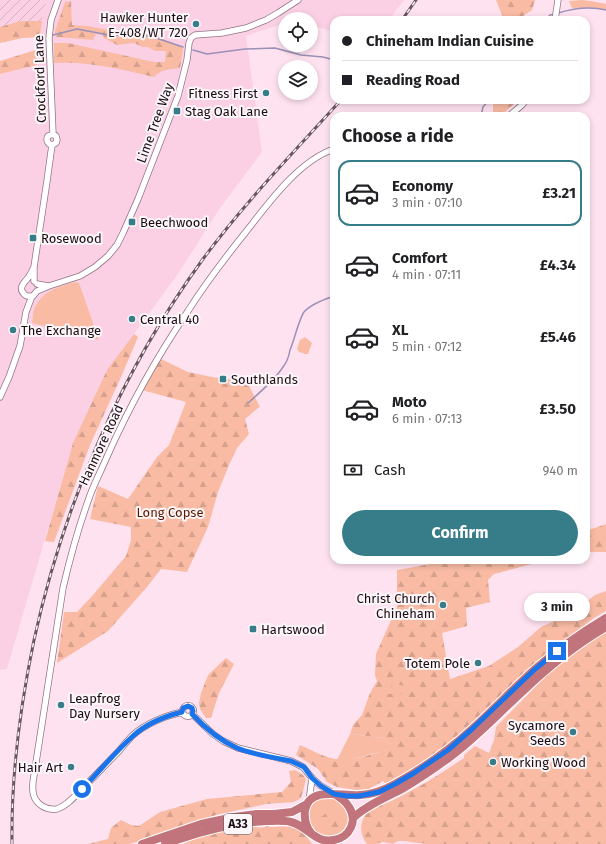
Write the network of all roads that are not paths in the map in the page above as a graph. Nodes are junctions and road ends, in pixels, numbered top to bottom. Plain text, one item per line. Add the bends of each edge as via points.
1 (58, 0) edge
2 (298, 0) edge
3 (558, 0) edge
4 (556, 16) edge
5 (523, 104) edge
6 (514, 112) edge
7 (330, 151) edge
8 (34, 267) junction
9 (26, 280) junction
10 (36, 282) junction
11 (49, 286) junction
12 (37, 292) junction
13 (25, 295) junction
14 (32, 296) junction
15 (26, 312) junction
16 (0, 397) edge
17 (606, 618) edge
18 (606, 627) edge
19 (182, 712) junction
20 (192, 714) junction
21 (312, 778) junction
22 (334, 794) junction
23 (308, 803) junction
24 (353, 818) junction
25 (311, 833) junction
26 (337, 841) edge
27 (142, 844) edge
28 (165, 844) edge
29 (316, 844) edge

1 - 8 street, Crockford Lane via 49,35 52,134 57,140 52,145
2 - 11 street, Lime Tree Way via 266,20 246,28 195,35 191,38 178,96 138,199 117,245 95,267 76,278
3 - 4 street
5 - 6 street
7 - 19 street, Hanmore Road via 303,167 276,194 232,250 188,311 137,394 112,446 92,492 63,588 32,790 34,797 39,804 49,810 64,805 134,735 152,722
8 - 9 street, Crockford Lane
8 - 10 street, Crockford Lane
9 - 10 street
9 - 13 street via 22,286
10 - 11 street, Lime Tree Way
10 - 12 street
11 - 12 street, Lime Tree Way
12 - 14 street
13 - 14 street
13 - 15 street
14 - 15 street
15 - 16 street via 20,346
17 - 22 highway, A33 via 557,651 463,737 414,773 379,792 359,796
18 - 24 highway, A33 via 550,666 450,757 412,783 364,808
19 - 20 street via 186,716
19 - 20 street via 184,707 189,706 193,709
20 - 21 street via 223,741 238,748 295,763 304,767
21 - 22 street
21 - 23 street
22 - 23 highway, A33 via 320,794
22 - 24 highway via 345,801
23 - 25 highway via 305,820
23 - 27 highway, A33 via 292,812 234,817 201,824
24 - 26 highway, A33 via 349,832
25 - 26 highway, A33 via 318,839
25 - 28 highway, A33 via 301,826 281,820 247,822
25 - 29 street

